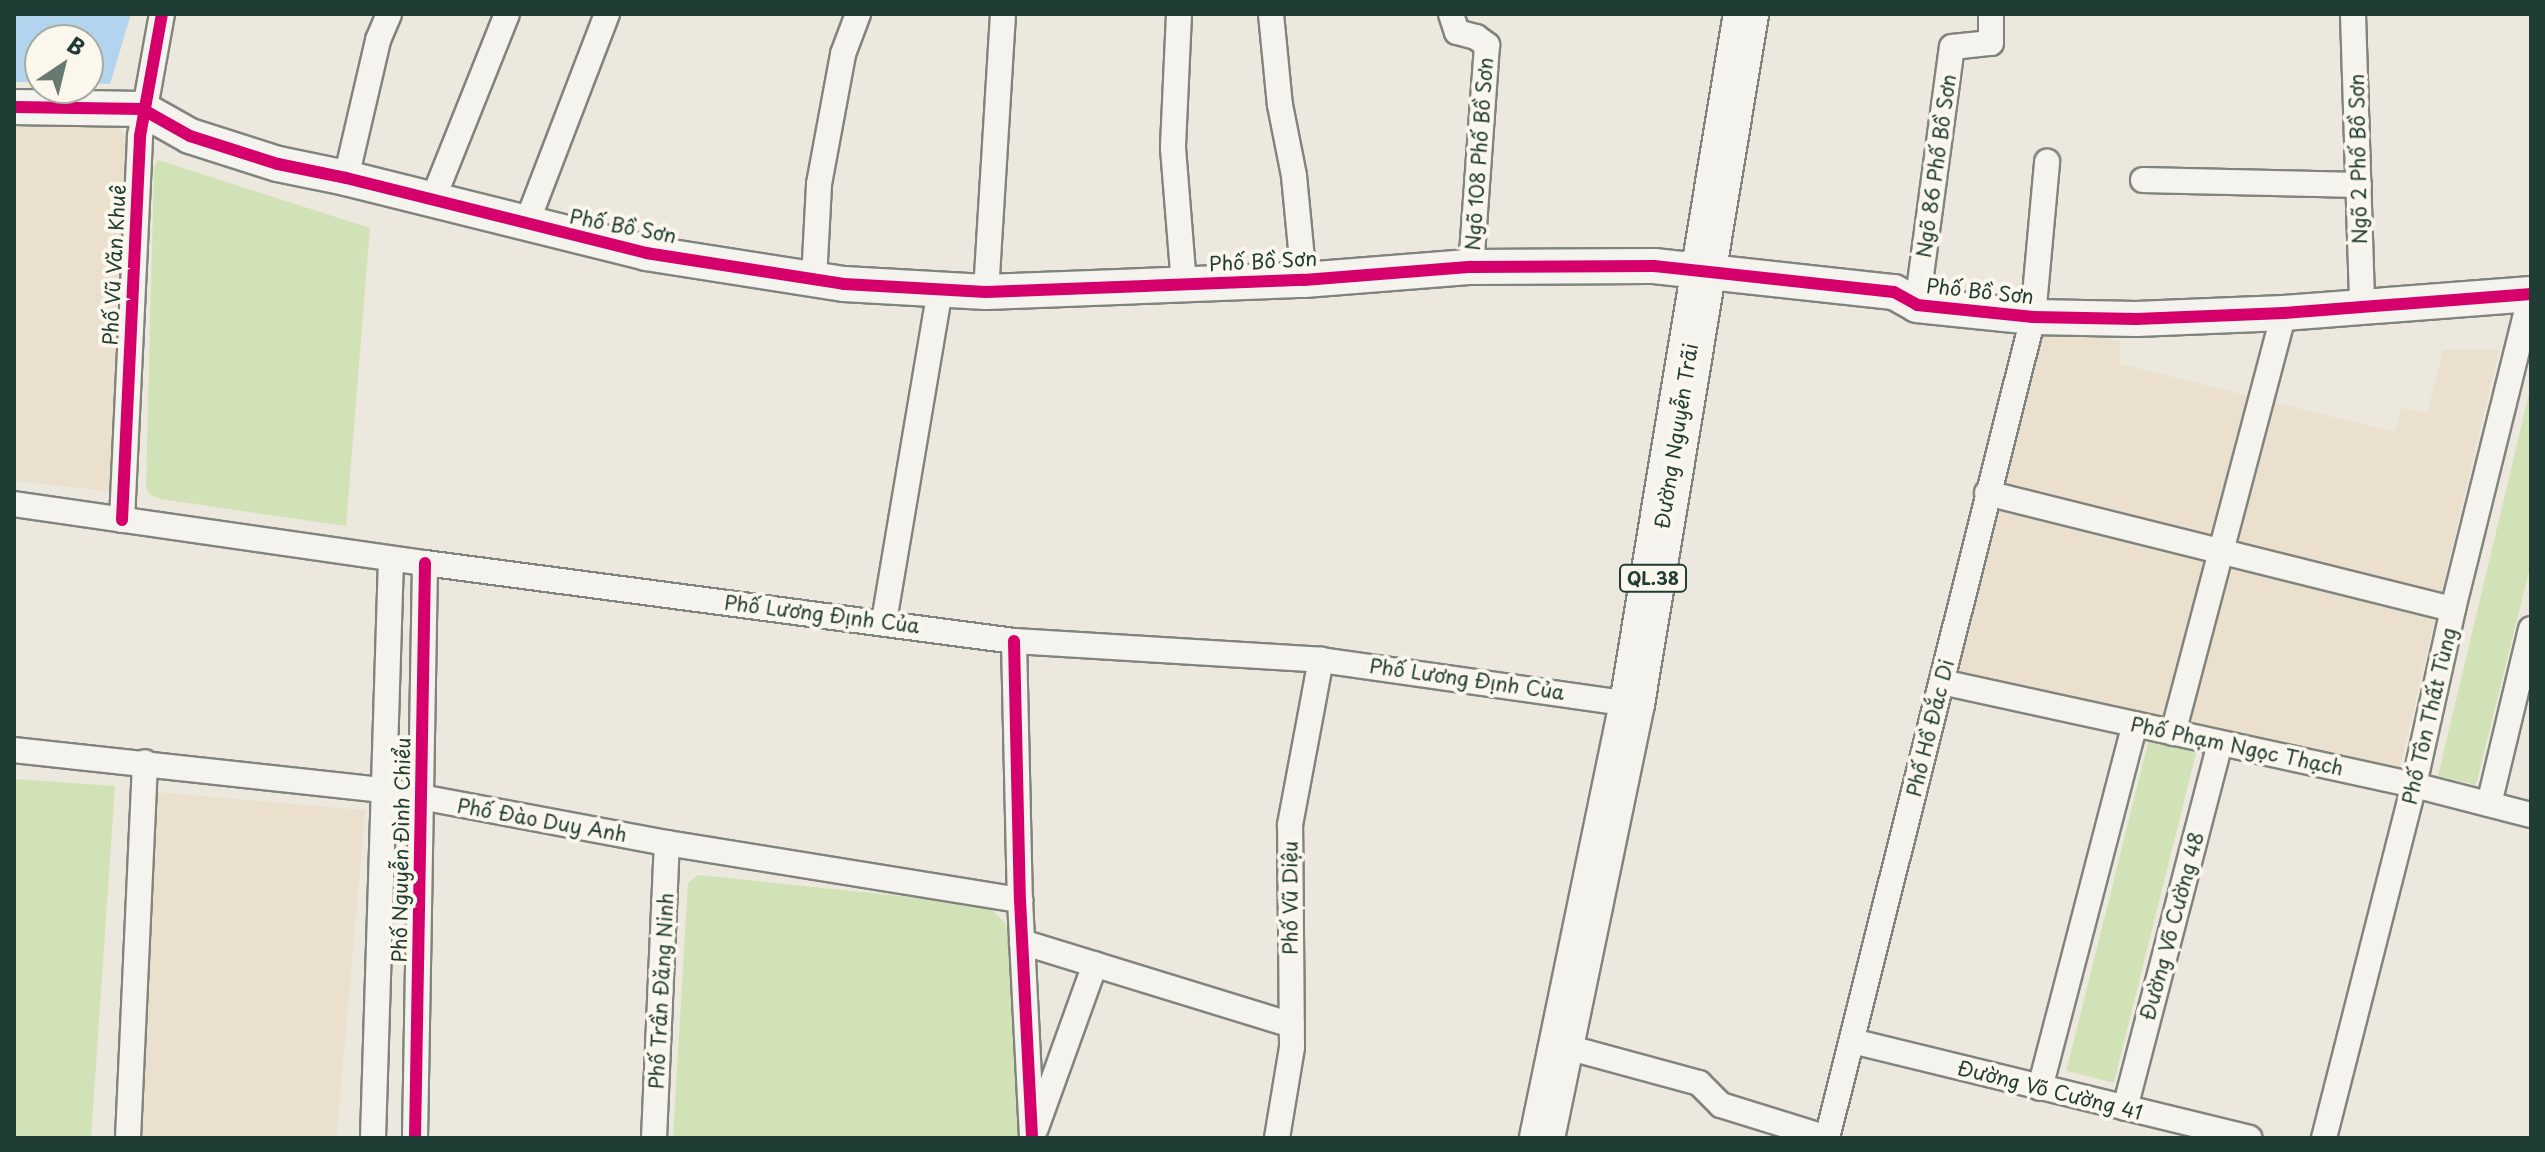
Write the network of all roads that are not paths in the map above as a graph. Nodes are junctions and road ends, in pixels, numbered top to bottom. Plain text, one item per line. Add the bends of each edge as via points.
1 (162, 14) edge
2 (389, 14) edge
3 (507, 14) edge
4 (607, 14) edge
5 (858, 14) edge
6 (1003, 14) edge
7 (1179, 14) edge
8 (1271, 14) edge
9 (1451, 14) edge
10 (1746, 14) edge
11 (1991, 14) edge
12 (2353, 14) edge
13 (14, 107) edge
14 (142, 109) junction
15 (2047, 162) dead end
16 (346, 178) junction
17 (2143, 180) dead end
18 (2359, 185) junction
19 (433, 199) junction
20 (526, 225) junction
21 (1471, 267) junction
22 (1703, 270) junction
23 (814, 280) junction
24 (1304, 280) junction
25 (1184, 285) junction
26 (940, 290) junction
27 (986, 292) junction
28 (2531, 294) edge
29 (2362, 304) junction
30 (1917, 305) junction
31 (2284, 313) junction
32 (2033, 317) junction
33 (1987, 493) junction
34 (14, 504) edge
35 (122, 520) junction
36 (2220, 554) junction
37 (391, 559) junction
38 (425, 563) junction
39 (2453, 609) junction
40 (884, 621) junction
41 (2531, 629) edge
42 (1014, 641) junction
43 (1321, 660) junction
44 (1942, 682) junction
45 (1632, 704) junction
46 (2135, 724) junction
47 (2173, 733) junction
48 (2220, 743) junction
49 (14, 750) edge
50 (145, 762) junction
51 (2414, 785) junction
52 (383, 790) junction
53 (422, 798) junction
54 (2489, 804) junction
55 (2531, 815) edge
56 (667, 843) junction
57 (1020, 900) junction
58 (1022, 942) junction
59 (1095, 964) junction
60 (377, 1009) junction
61 (417, 1012) junction
62 (1291, 1025) junction
63 (1852, 1041) junction
64 (1563, 1046) junction
65 (2040, 1088) junction
66 (2125, 1108) junction
67 (1033, 1137) edge
68 (128, 1138) edge
69 (373, 1138) edge
70 (415, 1138) edge
71 (654, 1138) edge
72 (1277, 1138) edge
73 (1542, 1138) edge
74 (1827, 1138) edge
75 (2249, 1138) edge
76 (2324, 1138) edge

1 - 14 street, Phố Vũ Văn Khuê
2 - 16 street via 378,40
3 - 19 street
4 - 20 street
5 - 23 street via 843,54 819,184
6 - 27 street
7 - 25 street via 1173,148
8 - 24 street
9 - 21 street, Ngõ 108 Phố Bồ Sơn via 1457,32 1487,45
10 - 22 highway, Đường Nguyễn Trãi / QL.38
11 - 30 street, Ngõ 86 Phố Bồ Sơn via 1991,43 1952,47
12 - 18 street, Ngõ 2 Phố Bồ Sơn
13 - 14 street, Phố Bồ Sơn
14 - 16 street, Phố Bồ Sơn via 190,136 278,164
14 - 35 street, Phố Vũ Văn Khuê
15 - 32 street, Phố Hồ Đắc Di
16 - 19 street, Phố Bồ Sơn
17 - 18 street
18 - 29 street, Ngõ 2 Phố Bồ Sơn
19 - 20 street, Phố Bồ Sơn
20 - 23 street, Phố Bồ Sơn via 646,253
21 - 22 street, Phố Bồ Sơn
21 - 24 street, Phố Bồ Sơn
22 - 30 street, Phố Bồ Sơn via 1894,292
22 - 45 highway, Đường Nguyễn Trãi / QL.38
23 - 26 street, Phố Bồ Sơn
24 - 25 street, Phố Bồ Sơn
25 - 27 street, Phố Bồ Sơn
26 - 27 street, Phố Bồ Sơn
26 - 40 street
28 - 29 street, Phố Bồ Sơn
28 - 39 street, Phố Tôn Thất Tùng
29 - 31 street, Phố Bồ Sơn
30 - 32 street, Phố Bồ Sơn
31 - 32 street, Phố Bồ Sơn
31 - 36 street
32 - 33 street, Phố Hồ Đắc Di
33 - 36 street
33 - 44 street, Phố Hồ Đắc Di
34 - 35 street, Phố Lương Định Của
35 - 37 street, Phố Lương Định Của
36 - 39 street
36 - 47 street
37 - 38 street, Phố Lương Định Của
37 - 52 street, Phố Nguyễn Đình Chiểu
38 - 40 street, Phố Lương Định Của
38 - 53 street, Phố Nguyễn Đình Chiểu
39 - 51 street, Phố Tôn Thất Tùng
40 - 42 street, Phố Lương Định Của
41 - 54 street
42 - 43 street, Phố Lương Định Của
42 - 57 street
43 - 45 street, Phố Lương Định Của
43 - 62 street, Phố Vũ Diệu via 1290,825
44 - 46 street, Phố Phạm Ngọc Thạch
44 - 63 street, Phố Hồ Đắc Di
45 - 64 highway, Đường Nguyễn Trãi / QL.38
46 - 47 street, Phố Phạm Ngọc Thạch
46 - 65 street
47 - 48 street, Phố Phạm Ngọc Thạch
48 - 51 street, Phố Phạm Ngọc Thạch
48 - 66 street, Đường Võ Cường 48
49 - 50 street, Phố Đào Duy Anh
50 - 52 street, Phố Đào Duy Anh
50 - 68 street
51 - 54 street, Phố Phạm Ngọc Thạch
51 - 76 street, Phố Tôn Thất Tùng
52 - 53 street, Phố Đào Duy Anh
52 - 60 street, Phố Nguyễn Đình Chiểu
53 - 56 street, Phố Đào Duy Anh
53 - 61 street, Phố Nguyễn Đình Chiểu
54 - 55 street, Phố Phạm Ngọc Thạch
56 - 57 street, Phố Đào Duy Anh
56 - 71 street, Phố Trần Đăng Ninh
57 - 58 street
58 - 59 street
58 - 67 street
59 - 62 street
59 - 67 street
60 - 61 street
60 - 69 street, Phố Nguyễn Đình Chiểu
61 - 70 street, Phố Nguyễn Đình Chiểu
62 - 72 street, Phố Vũ Diệu
63 - 65 street, Đường Võ Cường 41
63 - 74 street, Phố Hồ Đắc Di
64 - 73 highway, Đường Nguyễn Trãi / QL.38
64 - 74 street via 1699,1083 1721,1105
65 - 66 street, Đường Võ Cường 41
66 - 75 street, Đường Võ Cường 41

